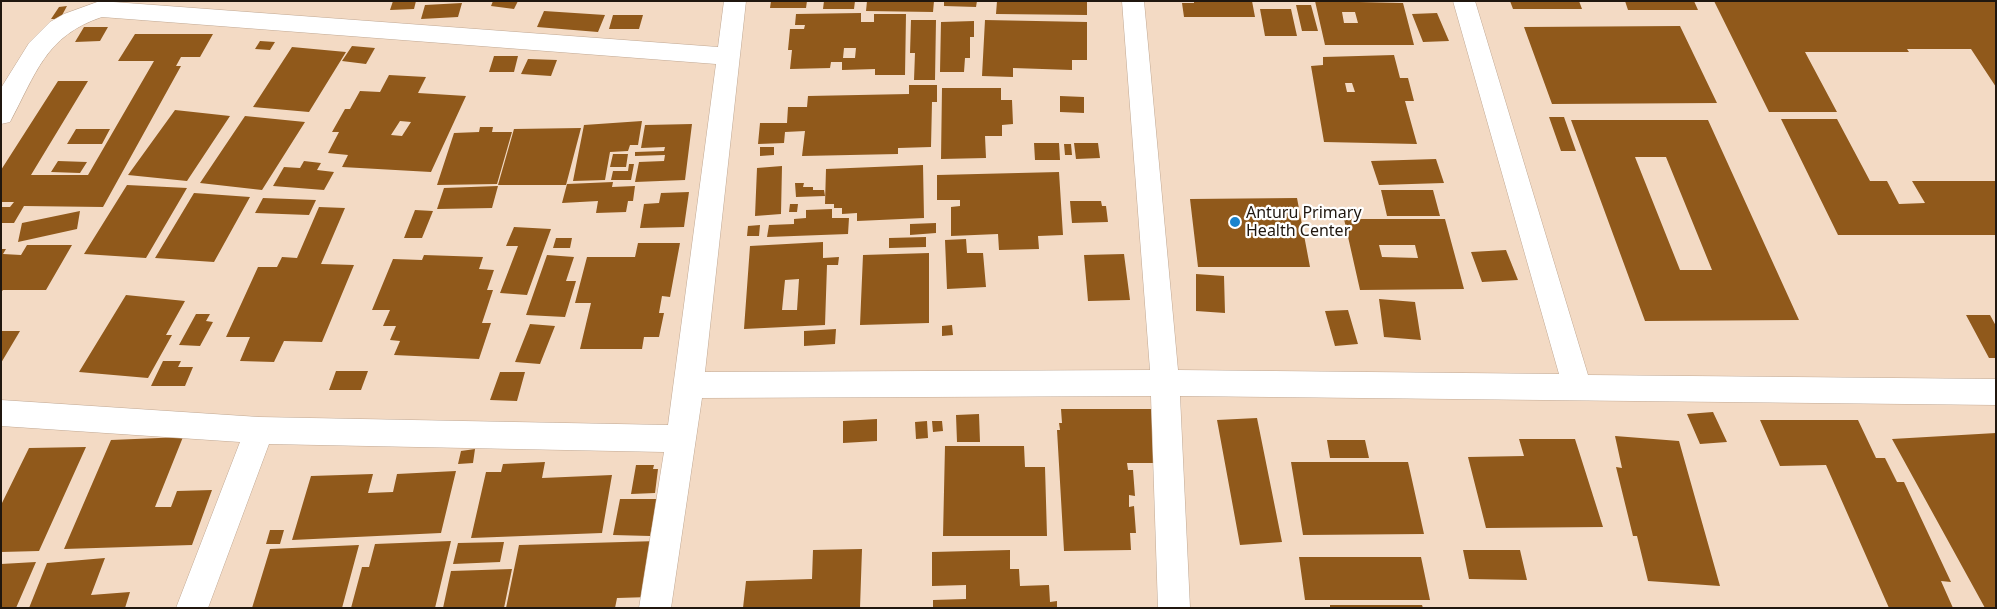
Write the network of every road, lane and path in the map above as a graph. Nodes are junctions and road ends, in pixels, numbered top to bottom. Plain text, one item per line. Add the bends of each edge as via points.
1 (735, 1) edge
2 (1132, 1) edge
3 (1464, 1) edge
4 (104, 5) edge
5 (729, 56) junction
6 (1, 115) edge
7 (1165, 383) junction
8 (689, 385) junction
9 (1577, 387) junction
10 (1996, 392) edge
11 (1, 413) edge
12 (259, 430) junction
13 (681, 439) junction
14 (192, 608) edge
15 (655, 608) edge
16 (1174, 608) edge

1 - 5 street
2 - 7 street
3 - 9 street
4 - 5 street
4 - 6 street via 72,20 42,41 23,67
5 - 8 street
7 - 8 street
7 - 9 street
7 - 16 street
8 - 13 street
9 - 10 street
11 - 12 street
12 - 13 street
12 - 14 street
13 - 15 street

